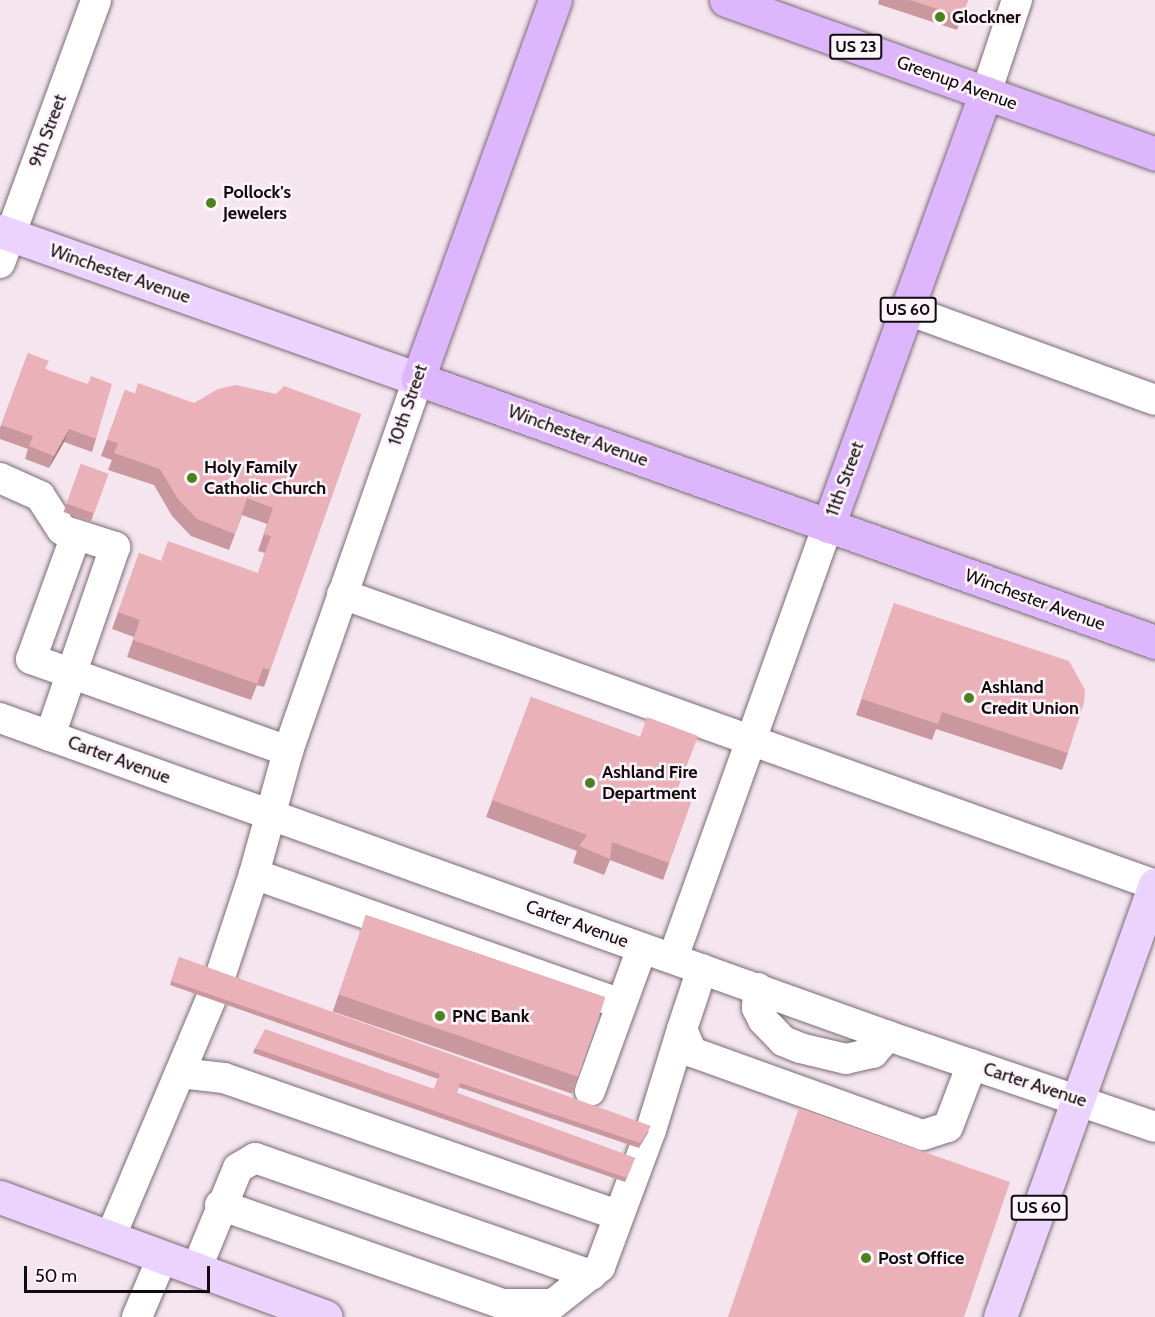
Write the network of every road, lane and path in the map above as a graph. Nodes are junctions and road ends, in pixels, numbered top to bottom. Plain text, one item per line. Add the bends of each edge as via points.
1 (96, 0) edge
2 (555, 0) edge
3 (726, 0) edge
4 (1017, 0) edge
5 (986, 93) junction
6 (1155, 154) edge
7 (3, 243) edge
8 (908, 310) junction
9 (418, 379) junction
10 (1155, 400) edge
11 (0, 478) edge
12 (828, 526) junction
13 (76, 535) junction
14 (342, 594) junction
15 (1155, 642) edge
16 (72, 674) junction
17 (0, 717) edge
18 (50, 736) junction
19 (749, 741) junction
20 (288, 751) junction
21 (268, 813) junction
22 (254, 874) junction
23 (1155, 885) edge
24 (642, 948) junction
25 (673, 958) junction
26 (702, 969) junction
27 (758, 988) junction
28 (621, 1004) junction
29 (682, 1029) junction
30 (888, 1036) junction
31 (972, 1064) junction
32 (180, 1073) junction
33 (590, 1091) dead end
34 (1078, 1099) junction
35 (1155, 1127) edge
36 (0, 1197) edge
37 (220, 1205) junction
38 (618, 1215) junction
39 (110, 1238) junction
40 (162, 1258) junction
41 (196, 1270) junction
42 (591, 1275) junction
43 (550, 1311) edge
44 (137, 1317) edge
45 (326, 1317) edge
46 (1000, 1317) edge

1 - 7 street, 9th Street
2 - 9 highway, 10th Street
3 - 5 highway, Greenup Avenue / US 23
4 - 5 street, 11th Street
5 - 6 highway, Greenup Avenue / US 23
5 - 8 highway, 11th Street / US 60
7 - 9 main road, Winchester Avenue
8 - 10 street
8 - 12 highway, 11th Street / US 60
9 - 12 highway, Winchester Avenue
9 - 14 street, 10th Street
11 - 13 street via 40,496 62,530
12 - 15 highway, Winchester Avenue
12 - 19 street, 11th Street
13 - 16 street via 115,547
13 - 16 street via 31,659
14 - 19 street
14 - 20 street, 10th Street
16 - 18 street
16 - 20 street
17 - 18 street, Carter Avenue
18 - 21 street, Carter Avenue
19 - 23 street
19 - 25 street, 11th Street
20 - 21 street, 10th Street
21 - 22 street, 10th Street
21 - 24 street, Carter Avenue
22 - 28 street
22 - 32 street, 10th Street via 215,988
23 - 34 main road, US 60
24 - 25 street, Carter Avenue
24 - 28 street
25 - 26 street, Carter Avenue
26 - 27 street, Carter Avenue
26 - 29 street
27 - 30 street, Carter Avenue
27 - 30 street via 757,1008 763,1020 783,1041 800,1048 846,1059 873,1053
28 - 33 street
29 - 31 street via 692,1052 923,1135 948,1127
29 - 38 street via 651,1130
30 - 31 street, Carter Avenue
31 - 34 street, Carter Avenue
32 - 38 street via 224,1078
32 - 39 street, 10th Street
34 - 35 street, Carter Avenue
34 - 46 main road, US 60
36 - 39 main road
37 - 41 street
37 - 42 street via 238,1168 255,1158
37 - 43 street via 503,1304
38 - 42 street via 600,1267
39 - 40 main road
40 - 41 main road
40 - 44 street
41 - 45 main road
42 - 43 street

